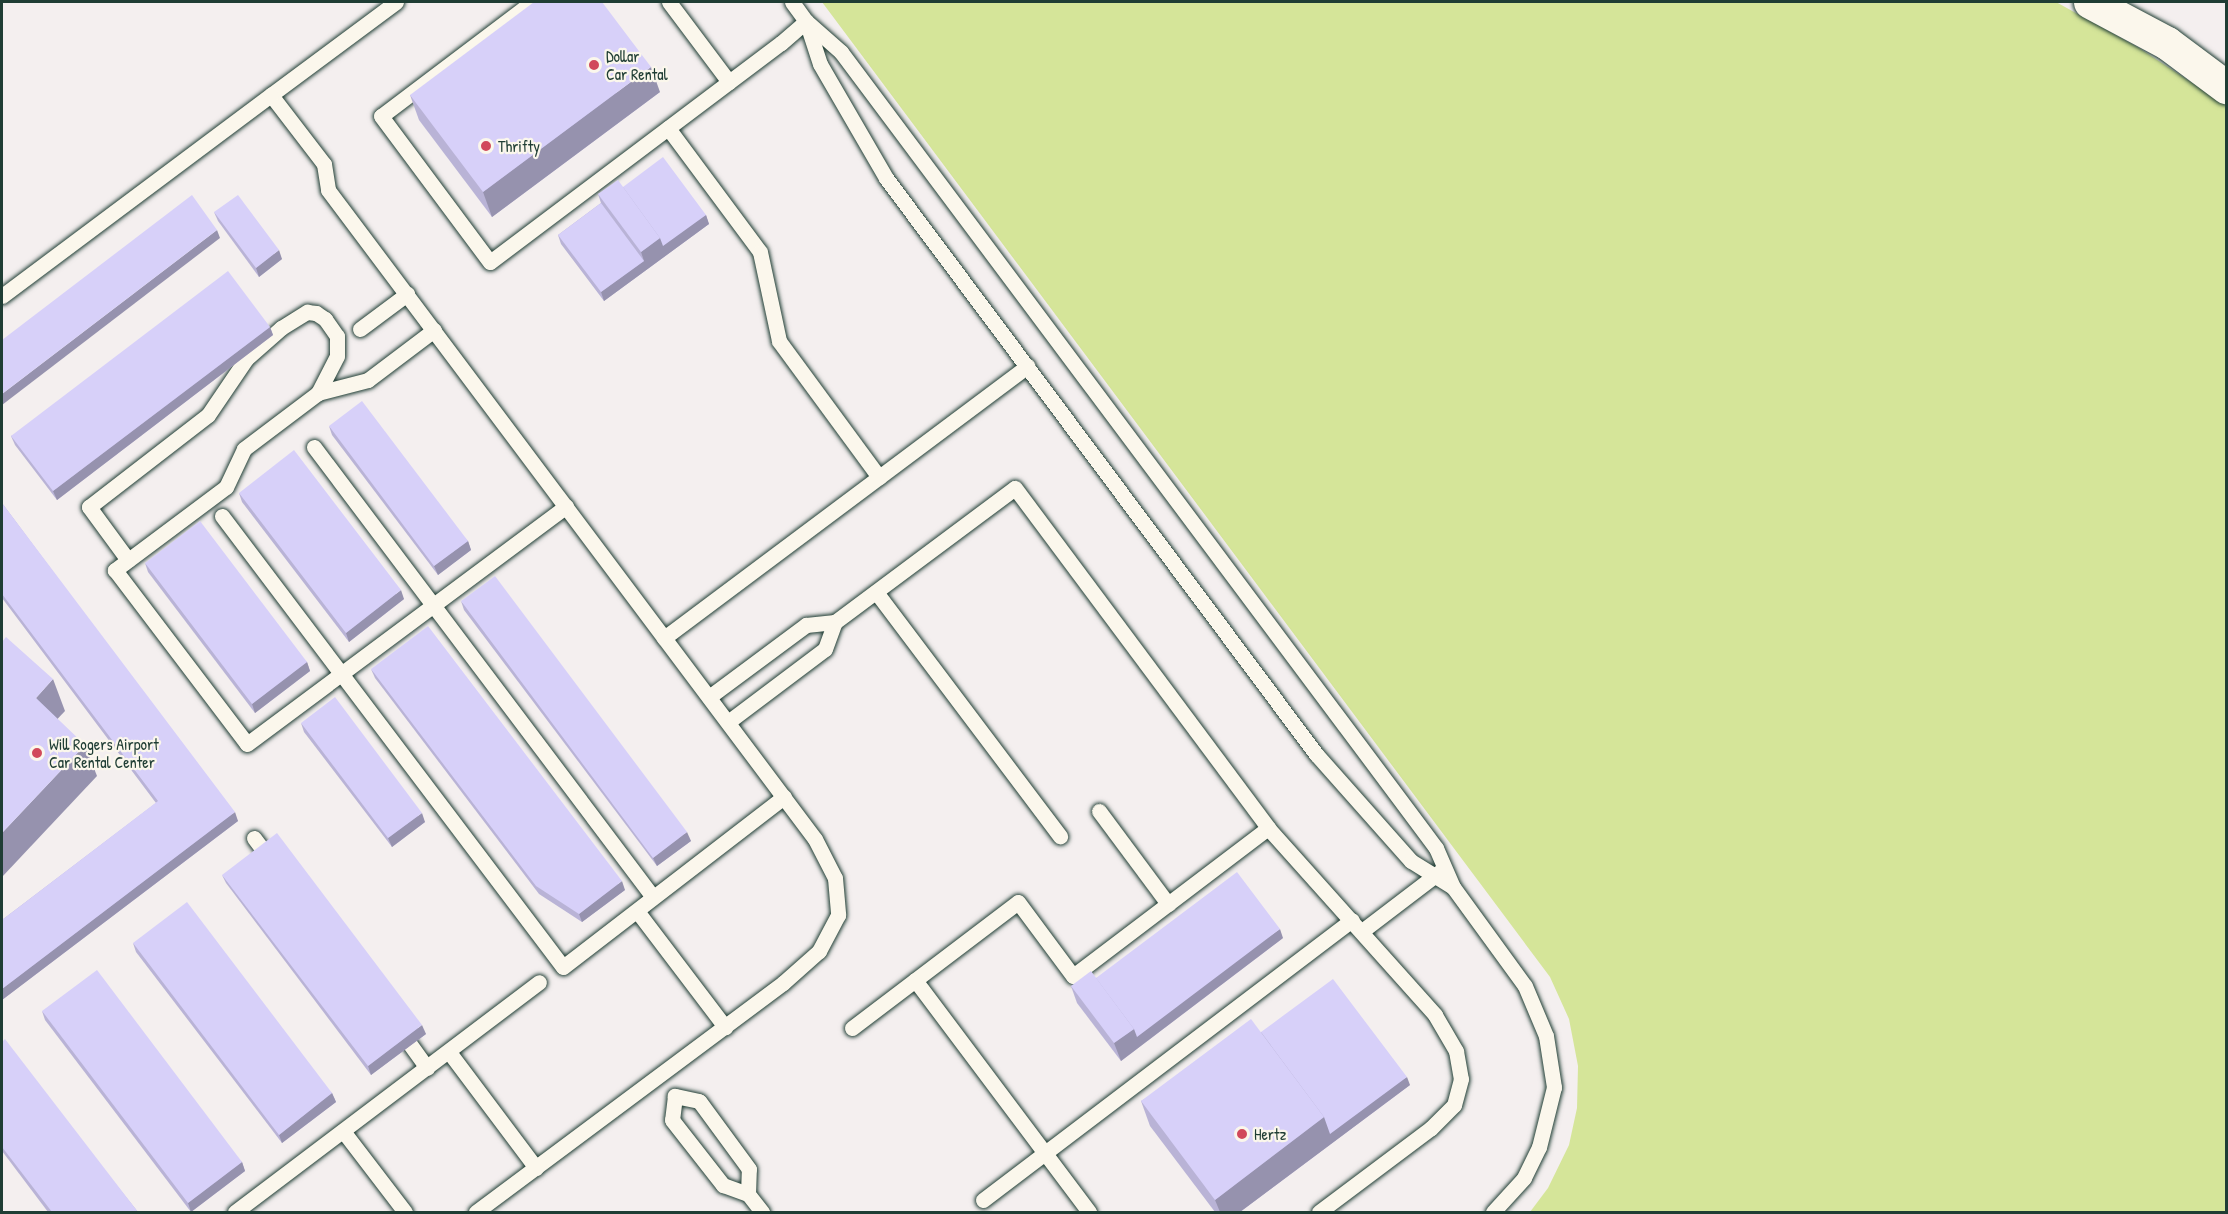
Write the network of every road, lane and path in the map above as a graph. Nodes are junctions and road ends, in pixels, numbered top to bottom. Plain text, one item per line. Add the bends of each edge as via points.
1 (396, 2) edge
2 (532, 2) edge
3 (669, 2) edge
4 (792, 2) edge
5 (2090, 2) edge
6 (806, 21) junction
7 (729, 82) junction
8 (2226, 87) edge
9 (272, 95) junction
10 (668, 128) junction
11 (407, 294) junction
12 (2, 296) edge
13 (360, 329) dead end
14 (434, 330) junction
15 (1027, 366) junction
16 (318, 393) junction
17 (314, 447) dead end
18 (879, 477) junction
19 (566, 506) junction
20 (222, 516) dead end
21 (128, 560) junction
22 (876, 592) junction
23 (433, 605) junction
24 (835, 622) junction
25 (664, 638) junction
26 (341, 673) junction
27 (709, 697) junction
28 (728, 722) junction
29 (784, 798) junction
30 (1099, 811) dead end
31 (1269, 828) junction
32 (1060, 836) dead end
33 (254, 838) dead end
34 (279, 872) edge
35 (1440, 872) junction
36 (653, 897) junction
37 (1168, 904) junction
38 (637, 911) junction
39 (1358, 926) junction
40 (915, 980) junction
41 (539, 982) dead end
42 (386, 1012) edge
43 (725, 1027) junction
44 (852, 1028) dead end
45 (449, 1052) junction
46 (428, 1068) junction
47 (660, 1075) junction
48 (675, 1096) junction
49 (344, 1131) junction
50 (1045, 1153) junction
51 (536, 1168) junction
52 (748, 1194) junction
53 (983, 1200) dead end
54 (236, 1212) edge
55 (405, 1212) edge
56 (476, 1212) edge
57 (762, 1212) edge
58 (1089, 1212) edge
59 (1319, 1212) edge
60 (1493, 1212) edge

1 - 9 lane
2 - 10 lane via 381,116 490,262
3 - 7 lane
4 - 6 lane
5 - 8 main road via 2168,44
6 - 7 lane
6 - 15 lane via 820,64 886,178
6 - 35 lane via 842,52 1436,848
7 - 10 lane
9 - 11 lane via 324,164 328,190
9 - 12 lane
10 - 18 lane via 760,252 779,341
11 - 13 lane
11 - 14 lane
14 - 16 lane via 368,380
14 - 19 lane
15 - 18 lane
15 - 35 lane via 1316,754 1412,861
16 - 21 lane via 244,449 226,487
16 - 21 lane via 337,356 337,336 325,319 307,312 281,328 246,359 208,415 89,507
17 - 23 lane
18 - 25 lane
19 - 23 lane
19 - 25 lane
20 - 26 lane
21 - 26 lane via 115,570 247,744
22 - 24 lane
22 - 31 lane via 1015,488
22 - 32 lane
23 - 26 lane
23 - 36 lane
24 - 27 lane via 806,625
24 - 28 lane via 825,649
25 - 27 lane
26 - 38 lane via 563,967
27 - 28 lane
28 - 29 lane
29 - 36 lane
29 - 43 lane via 815,839 835,878 838,915 819,951
30 - 37 lane
31 - 37 lane
31 - 39 lane
33 - 34 lane
35 - 39 lane
35 - 60 lane via 1525,986 1546,1036 1554,1088 1539,1147 1524,1178
36 - 38 lane
37 - 40 lane via 1073,976 1018,902
38 - 43 lane
39 - 50 lane
39 - 59 lane via 1435,1015 1456,1051 1461,1079 1454,1105 1431,1128
40 - 44 lane
40 - 50 lane
41 - 45 lane
42 - 46 lane
43 - 47 lane
45 - 46 lane
45 - 51 lane
46 - 49 lane
47 - 48 lane
47 - 51 lane
48 - 52 lane via 672,1120 723,1185
48 - 52 lane via 699,1101 749,1169
49 - 54 lane
49 - 55 lane
50 - 53 lane
50 - 58 lane
51 - 56 lane
52 - 57 lane

